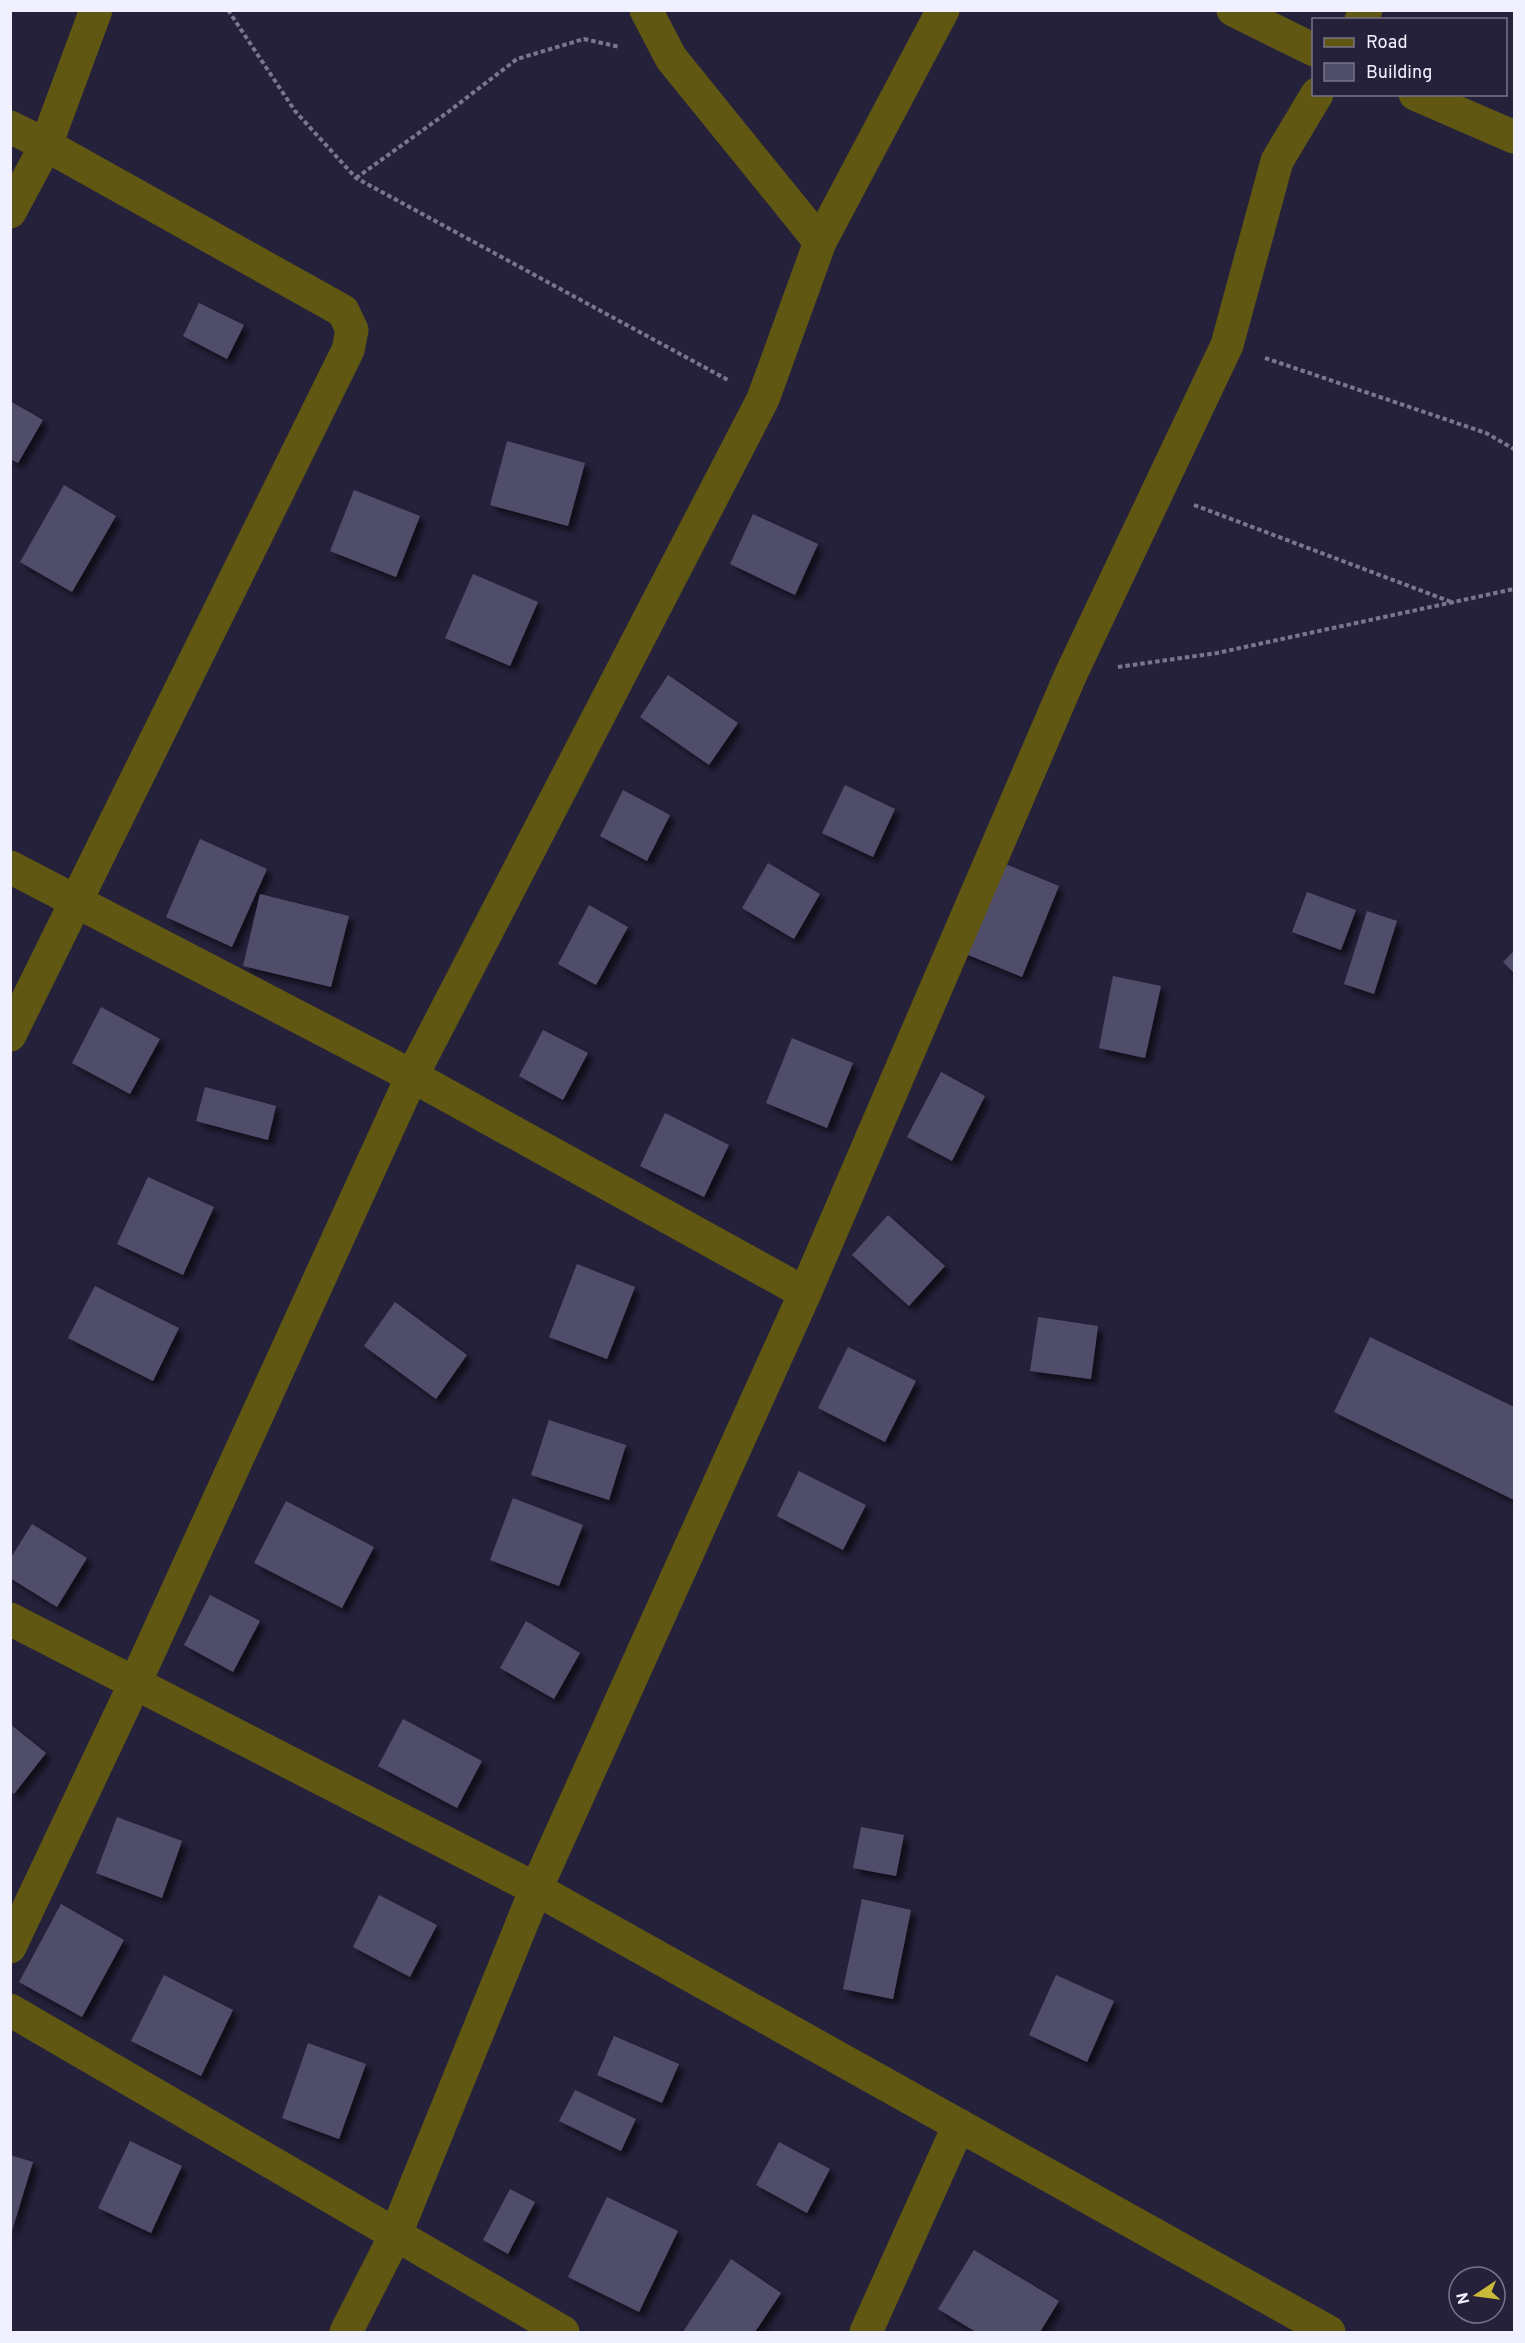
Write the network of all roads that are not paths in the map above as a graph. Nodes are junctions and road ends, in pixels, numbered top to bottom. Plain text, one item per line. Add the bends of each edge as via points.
1 (96, 10) edge
2 (646, 10) edge
3 (943, 10) edge
4 (1233, 10) edge
5 (1312, 49) edge
6 (1316, 96) edge
7 (1420, 96) edge
8 (10, 127) edge
9 (1515, 137) edge
10 (46, 145) junction
11 (10, 212) edge
12 (820, 242) junction
13 (10, 867) edge
14 (76, 901) junction
15 (10, 1035) edge
16 (412, 1076) junction
17 (805, 1293) junction
18 (10, 1619) edge
19 (135, 1683) junction
20 (536, 1889) junction
21 (10, 1947) edge
22 (10, 2010) edge
23 (959, 2125) junction
24 (395, 2236) junction
25 (346, 2332) edge
26 (563, 2332) edge
27 (866, 2332) edge
28 (1329, 2332) edge

1 - 10 street
2 - 12 street via 671,58
3 - 12 street
4 - 5 street
6 - 17 street via 1277,161 1227,345 1071,674
7 - 9 street
8 - 10 street
10 - 11 street
10 - 14 street via 343,311 352,330 348,351
12 - 16 street via 763,399
13 - 14 street
14 - 15 street
14 - 16 street
16 - 17 street
16 - 19 street
17 - 20 street
18 - 19 street
19 - 20 street
19 - 21 street
20 - 23 street
20 - 24 street
22 - 24 street
23 - 27 street
23 - 28 street
24 - 25 street
24 - 26 street

